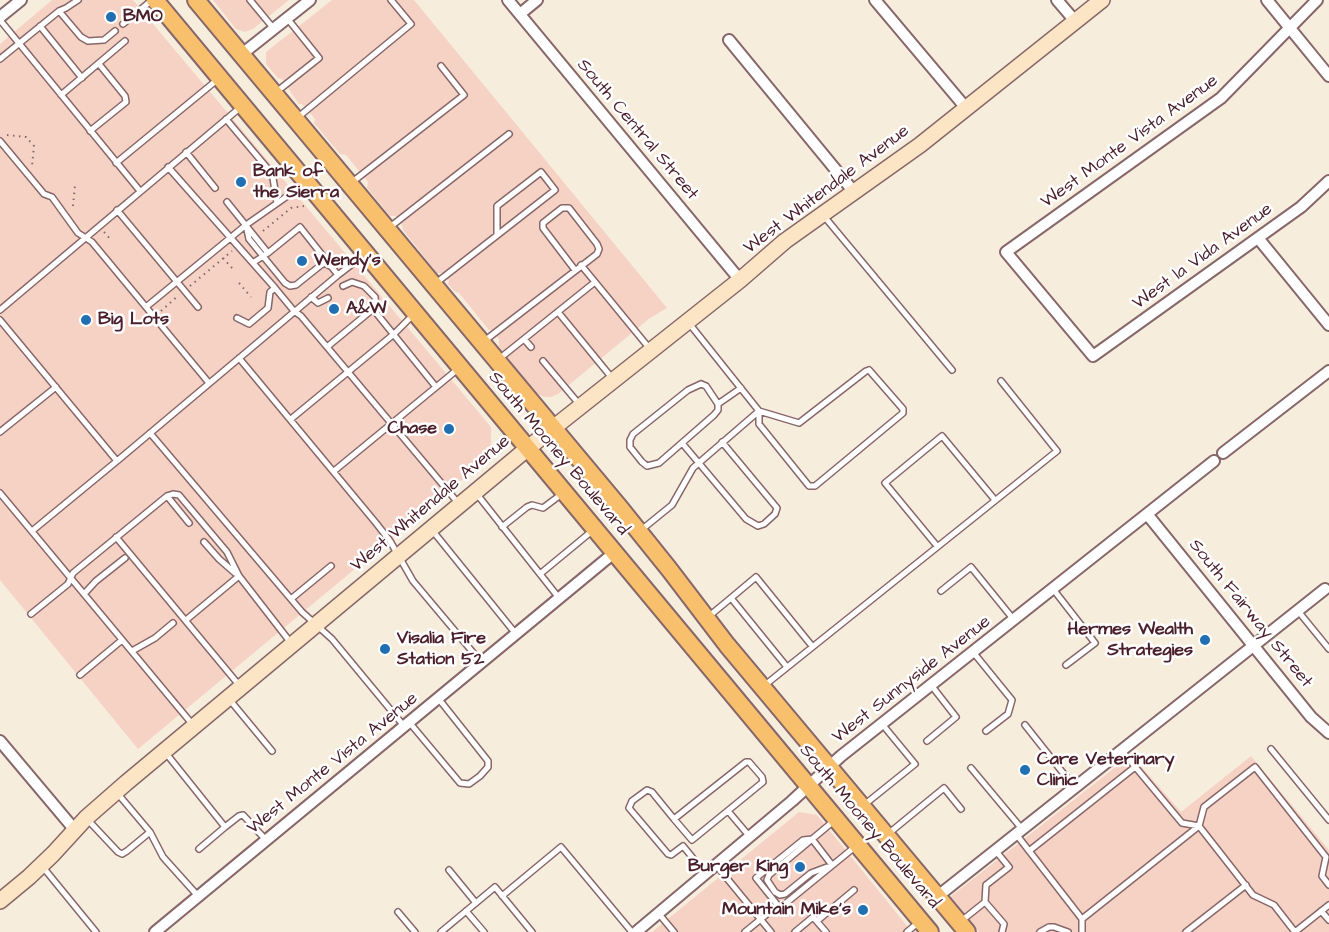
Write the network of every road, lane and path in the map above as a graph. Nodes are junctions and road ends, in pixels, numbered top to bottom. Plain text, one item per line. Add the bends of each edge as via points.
1 (21, 0) edge
2 (78, 0) edge
3 (154, 0) edge
4 (196, 0) edge
5 (250, 0) edge
6 (310, 0) edge
7 (391, 0) edge
8 (508, 0) edge
9 (537, 0) edge
10 (875, 0) edge
11 (1057, 0) edge
12 (1102, 0) edge
13 (1267, 0) edge
14 (1317, 0) edge
15 (59, 10) junction
16 (520, 14) junction
17 (287, 18) junction
18 (0, 19) edge
19 (1075, 21) junction
20 (123, 24) dead end
21 (40, 26) junction
22 (1289, 27) junction
23 (274, 29) junction
24 (115, 31) dead end
25 (729, 40) dead end
26 (125, 41) dead end
27 (18, 44) junction
28 (242, 54) junction
29 (0, 59) edge
30 (99, 64) junction
31 (441, 66) dead end
32 (1329, 76) edge
33 (220, 77) junction
34 (82, 78) junction
35 (274, 94) junction
36 (61, 95) junction
37 (243, 105) junction
38 (966, 108) junction
39 (226, 119) junction
40 (295, 120) junction
41 (90, 131) junction
42 (509, 134) dead end
43 (7, 135) dead end
44 (0, 141) edge
45 (186, 152) junction
46 (116, 163) junction
47 (32, 167) dead end
48 (168, 167) junction
49 (1329, 181) edge
50 (307, 182) junction
51 (349, 184) junction
52 (75, 185) dead end
53 (215, 188) dead end
54 (140, 191) junction
55 (854, 192) junction
56 (227, 202) dead end
57 (278, 203) junction
58 (73, 206) dead end
59 (304, 206) dead end
60 (117, 210) junction
61 (822, 214) junction
62 (246, 225) junction
63 (386, 230) junction
64 (263, 231) dead end
65 (497, 235) junction
66 (99, 237) dead end
67 (85, 238) junction
68 (229, 238) junction
69 (1258, 238) junction
70 (111, 240) dead end
71 (234, 249) dead end
72 (366, 254) junction
73 (265, 255) junction
74 (223, 258) junction
75 (254, 262) junction
76 (581, 265) junction
77 (330, 266) junction
78 (232, 269) dead end
79 (575, 270) junction
80 (338, 275) junction
81 (740, 280) junction
82 (177, 282) junction
83 (595, 282) junction
84 (238, 283) dead end
85 (190, 286) dead end
86 (342, 286) dead end
87 (433, 286) junction
88 (272, 290) junction
89 (179, 295) dead end
90 (251, 297) dead end
91 (311, 297) junction
92 (328, 298) dead end
93 (146, 307) junction
94 (198, 307) dead end
95 (373, 309) junction
96 (0, 310) edge
97 (160, 311) dead end
98 (294, 311) junction
99 (558, 312) junction
100 (415, 313) junction
101 (237, 318) dead end
102 (0, 320) edge
103 (688, 321) junction
104 (1329, 325) edge
105 (394, 334) junction
106 (524, 339) junction
107 (481, 344) junction
108 (327, 346) junction
109 (531, 347) dead end
110 (651, 350) junction
111 (1093, 356) joint
112 (239, 358) junction
113 (543, 361) dead end
114 (496, 362) junction
115 (460, 367) junction
116 (952, 370) dead end
117 (1329, 371) edge
118 (348, 372) junction
119 (614, 380) junction
120 (1001, 381) dead end
121 (209, 383) junction
122 (56, 387) junction
123 (436, 387) junction
124 (741, 388) junction
125 (718, 404) junction
126 (581, 406) junction
127 (759, 411) junction
128 (291, 419) junction
129 (392, 423) junction
130 (553, 429) junction
131 (0, 432) edge
132 (150, 433) junction
133 (682, 442) junction
134 (722, 442) junction
135 (528, 448) junction
136 (1223, 453) dead end
137 (117, 461) junction
138 (1214, 461) dead end
139 (699, 462) junction
140 (334, 471) junction
141 (565, 491) junction
142 (475, 492) junction
143 (0, 493) edge
144 (167, 496) junction
145 (995, 500) junction
146 (460, 505) junction
147 (1147, 514) junction
148 (189, 523) dead end
149 (502, 527) junction
150 (596, 528) junction
151 (431, 529) junction
152 (32, 531) junction
153 (639, 532) junction
154 (116, 537) junction
155 (204, 542) dead end
156 (937, 546) junction
157 (615, 552) junction
158 (398, 556) junction
159 (125, 558) dead end
160 (331, 566) dead end
161 (540, 574) junction
162 (239, 576) junction
163 (71, 578) junction
164 (1053, 589) junction
165 (1325, 590) dead end
166 (941, 591) dead end
167 (84, 594) junction
168 (559, 598) junction
169 (731, 598) junction
170 (291, 599) junction
171 (1298, 611) junction
172 (31, 614) dead end
173 (706, 618) junction
174 (186, 620) junction
175 (1014, 620) junction
176 (173, 623) dead end
177 (316, 625) junction
178 (516, 634) junction
179 (122, 640) junction
180 (292, 645) junction
181 (812, 646) junction
182 (1255, 646) junction
183 (1329, 649) edge
184 (132, 651) junction
185 (973, 652) junction
186 (481, 662) junction
187 (1066, 665) dead end
188 (787, 667) junction
189 (80, 675) dead end
190 (931, 685) junction
191 (241, 687) junction
192 (762, 687) junction
193 (228, 697) junction
194 (438, 698) junction
195 (406, 724) junction
196 (882, 724) junction
197 (1025, 725) dead end
198 (194, 726) junction
199 (986, 731) dead end
200 (1329, 733) edge
201 (0, 741) edge
202 (927, 741) dead end
203 (1271, 748) dead end
204 (164, 751) junction
205 (272, 751) dead end
206 (1122, 751) junction
207 (829, 767) junction
208 (1135, 767) junction
209 (971, 768) dead end
210 (809, 786) junction
211 (1075, 788) junction
212 (116, 791) junction
213 (862, 806) junction
214 (961, 809) dead end
215 (728, 811) junction
216 (86, 818) junction
217 (674, 819) junction
218 (837, 819) junction
219 (1329, 820) edge
220 (1199, 826) junction
221 (225, 827) junction
222 (74, 829) junction
223 (1019, 831) junction
224 (150, 832) junction
225 (887, 835) junction
226 (750, 837) junction
227 (812, 839) junction
228 (266, 840) junction
229 (692, 840) junction
230 (858, 844) junction
231 (683, 846) junction
232 (199, 849) dead end
233 (995, 850) junction
234 (1029, 851) junction
235 (41, 865) junction
236 (716, 865) junction
237 (832, 865) junction
238 (449, 870) dead end
239 (706, 874) junction
240 (1246, 885) junction
241 (1329, 885) edge
242 (854, 890) dead end
243 (198, 896) junction
244 (502, 896) junction
245 (938, 896) junction
246 (0, 901) edge
247 (985, 902) junction
248 (476, 903) junction
249 (778, 905) junction
250 (1329, 905) edge
251 (466, 911) junction
252 (1321, 911) junction
253 (398, 912) dead end
254 (658, 914) junction
255 (760, 919) junction
256 (1082, 919) junction
257 (1329, 920) edge
258 (816, 921) junction
259 (926, 926) edge
260 (963, 927) edge
261 (96, 932) edge
262 (155, 932) edge
263 (415, 932) edge
264 (441, 932) edge
265 (483, 932) edge
266 (531, 932) edge
267 (634, 932) edge
268 (674, 932) edge
269 (745, 932) edge
270 (771, 932) edge
271 (795, 932) edge
272 (826, 932) edge
273 (907, 932) edge
274 (1002, 932) edge
275 (1040, 932) edge
276 (1068, 932) edge
277 (1082, 932) edge
278 (1186, 932) edge
279 (1295, 932) edge

1 - 18 street
2 - 15 lane
3 - 20 lane
3 - 33 main road, South Mooney Boulevard
4 - 28 main road, South Mooney Boulevard
5 - 23 lane
6 - 17 street
7 - 40 lane via 411,24
8 - 16 street, South Central Street
9 - 16 street
10 - 38 street
11 - 19 street
12 - 19 street, West Whitendale Avenue
13 - 22 street
14 - 22 street, West Monte Vista Avenue
15 - 21 lane
15 - 24 lane via 88,41 104,40
16 - 81 street, South Central Street
17 - 23 street
17 - 35 lane via 319,58
18 - 27 lane
19 - 38 street, West Whitendale Avenue
21 - 27 lane
21 - 34 lane
22 - 32 street
22 - 111 street, West Monte Vista Avenue via 1221,98 1006,252
23 - 28 street
25 - 55 street
26 - 30 lane
27 - 29 lane
27 - 36 lane
28 - 35 main road, South Mooney Boulevard
30 - 34 lane
30 - 41 lane via 126,102
31 - 51 lane via 464,95
33 - 37 main road, South Mooney Boulevard
33 - 46 lane
34 - 36 lane
35 - 40 main road, South Mooney Boulevard
36 - 41 lane
37 - 39 lane
37 - 50 main road, South Mooney Boulevard
38 - 55 street, West Whitendale Avenue
39 - 45 lane
39 - 57 lane via 273,178
40 - 51 main road, South Mooney Boulevard
41 - 46 lane
42 - 63 lane
43 - 47 path via 26,137 34,146
44 - 67 lane
45 - 48 lane
45 - 53 lane
46 - 54 lane
48 - 54 lane
48 - 68 lane
49 - 69 street, West la Vida Avenue
50 - 57 lane
50 - 72 main road, South Mooney Boulevard
51 - 63 main road, South Mooney Boulevard
52 - 58 path
54 - 60 lane
55 - 61 street, West Whitendale Avenue
56 - 62 lane
57 - 62 lane
59 - 64 path via 291,208
60 - 67 lane
60 - 82 lane
61 - 81 street, West Whitendale Avenue
61 - 116 lane
62 - 68 lane
62 - 73 lane via 249,239
63 - 87 main road, South Mooney Boulevard
65 - 65 lane via 555,190 541,172 497,206
65 - 87 lane
66 - 70 path via 105,232
67 - 93 lane
67 - 96 lane
68 - 75 lane
68 - 82 lane
69 - 104 street
69 - 111 street, West la Vida Avenue
71 - 74 path
72 - 80 lane
72 - 100 main road, South Mooney Boulevard
73 - 75 lane
73 - 77 lane via 290,286 321,265
73 - 77 lane via 300,227
74 - 78 path
74 - 85 path
75 - 88 lane
76 - 79 lane
76 - 79 lane via 597,254 598,246 569,208 562,208 543,223 543,228
76 - 83 lane
77 - 80 lane
79 - 107 lane
80 - 91 lane
81 - 103 street, West Whitendale Avenue
82 - 93 lane
82 - 94 lane
83 - 99 lane
83 - 110 lane
84 - 90 path
86 - 95 lane via 352,282 364,286 375,297
87 - 107 main road, South Mooney Boulevard
88 - 98 lane
88 - 101 lane via 268,308 249,324
89 - 97 path
91 - 92 lane via 318,303
91 - 98 lane
93 - 121 lane
95 - 105 lane
95 - 108 lane
98 - 108 lane
98 - 112 lane
99 - 106 lane
99 - 119 lane
100 - 105 lane
100 - 115 main road, South Mooney Boulevard
102 - 122 lane
103 - 110 street, West Whitendale Avenue
103 - 124 lane
105 - 118 lane
105 - 123 lane
106 - 109 lane
106 - 114 lane
107 - 114 main road, South Mooney Boulevard
108 - 118 lane
110 - 119 street, West Whitendale Avenue
112 - 121 lane
112 - 128 lane
113 - 126 lane
114 - 130 main road, South Mooney Boulevard
115 - 123 lane
115 - 135 main road, South Mooney Boulevard
117 - 136 street
118 - 128 lane
118 - 129 lane
119 - 126 street, West Whitendale Avenue
120 - 145 lane via 1057,451
121 - 132 lane
122 - 131 lane
122 - 137 lane
123 - 129 lane
124 - 125 lane
124 - 127 lane
125 - 133 lane via 714,416
125 - 133 lane via 706,387 694,385 633,434 630,447 642,462 653,466
126 - 130 street, West Whitendale Avenue
127 - 127 lane via 759,424 809,486 815,486 891,424 903,409 866,370 799,423
127 - 134 lane
128 - 140 lane
129 - 140 lane
129 - 146 lane
130 - 135 street, West Whitendale Avenue
130 - 153 main road, South Mooney Boulevard
132 - 137 lane
132 - 170 lane
133 - 139 lane
134 - 139 lane
134 - 139 lane via 774,502 777,508 770,520 758,526 751,524
135 - 141 main road, South Mooney Boulevard
135 - 142 street, West Whitendale Avenue
137 - 152 lane
138 - 147 street, West Sunnyside Avenue
139 - 153 lane via 672,505
140 - 158 lane
141 - 149 lane via 543,508 527,507
141 - 150 main road, South Mooney Boulevard
142 - 146 street, West Whitendale Avenue
142 - 149 lane
143 - 152 lane
144 - 148 lane
144 - 154 lane
144 - 162 lane via 179,495 227,552
145 - 156 lane
145 - 156 lane via 942,436 885,483
146 - 151 street, West Whitendale Avenue
147 - 164 street, West Sunnyside Avenue
147 - 182 street, South Fairway Street
149 - 161 lane
150 - 157 main road, South Mooney Boulevard
150 - 161 lane
151 - 158 street, West Whitendale Avenue
151 - 178 lane
152 - 163 lane
153 - 173 main road, South Mooney Boulevard
154 - 163 lane
154 - 174 lane
155 - 162 lane
156 - 181 lane
157 - 168 street, West Monte Vista Avenue
157 - 210 main road, South Mooney Boulevard
158 - 177 street, West Whitendale Avenue
158 - 186 lane via 413,581
159 - 167 lane
160 - 170 lane
161 - 168 lane
162 - 174 lane
162 - 180 lane
163 - 167 lane
163 - 172 lane
164 - 175 street, West Sunnyside Avenue
164 - 187 lane via 1095,643
165 - 171 street
166 - 175 lane via 971,567
167 - 179 lane
168 - 178 street, West Monte Vista Avenue
169 - 173 lane
169 - 181 lane via 756,577
169 - 188 lane
170 - 177 lane
171 - 182 street
171 - 183 lane
173 - 192 main road, South Mooney Boulevard
174 - 191 lane
175 - 185 street, West Sunnyside Avenue
176 - 184 lane
177 - 180 street, West Whitendale Avenue
177 - 195 lane
178 - 186 street, West Monte Vista Avenue
179 - 184 lane
179 - 189 lane
180 - 191 street, West Whitendale Avenue
181 - 188 lane
182 - 200 street, South Fairway Street via 1311,717
182 - 206 street
184 - 198 lane
185 - 190 street, West Sunnyside Avenue
185 - 199 lane via 1012,700 1008,714
186 - 194 street, West Monte Vista Avenue
188 - 192 lane
190 - 196 street, West Sunnyside Avenue
190 - 202 lane via 956,717
191 - 193 street, West Whitendale Avenue
192 - 207 main road, South Mooney Boulevard
193 - 198 street, West Whitendale Avenue
193 - 205 lane
194 - 195 street, West Monte Vista Avenue
194 - 195 lane via 488,761 480,776 469,784 460,783
195 - 228 street, West Monte Vista Avenue
196 - 207 street, West Sunnyside Avenue
196 - 213 lane via 915,764
197 - 211 lane
198 - 204 street, West Whitendale Avenue
201 - 222 street
203 - 219 lane
204 - 212 street, West Whitendale Avenue
204 - 221 lane
206 - 208 lane
206 - 211 street
207 - 210 street, West Sunnyside Avenue
207 - 213 main road, South Mooney Boulevard
208 - 220 lane via 1182,823
208 - 234 lane
209 - 223 lane
210 - 218 main road, South Mooney Boulevard
210 - 226 street, West Sunnyside Avenue
211 - 223 street
212 - 216 street, West Whitendale Avenue
212 - 224 lane
213 - 225 main road, South Mooney Boulevard
214 - 225 lane via 944,788
215 - 217 lane via 763,782 749,762
215 - 226 lane
215 - 229 lane
216 - 222 street, West Whitendale Avenue
216 - 224 lane via 122,854
217 - 229 lane
217 - 231 lane via 647,790 629,808 668,854
218 - 227 lane
218 - 230 main road, South Mooney Boulevard
220 - 240 lane
220 - 241 lane via 1204,807 1255,767 1326,857 1322,876
220 - 256 lane
221 - 228 lane via 243,815
221 - 232 lane
222 - 235 street, West Whitendale Avenue
223 - 233 street
223 - 234 lane
224 - 243 lane via 163,857
225 - 245 main road, South Mooney Boulevard
226 - 236 street, West Sunnyside Avenue
227 - 237 lane
227 - 237 lane via 769,875 769,885 780,895 785,894 811,873
227 - 249 lane via 803,840 756,878
228 - 243 street, West Monte Vista Avenue
229 - 231 lane
230 - 237 lane
230 - 259 main road, South Mooney Boulevard
231 - 239 lane
233 - 245 street
233 - 247 lane via 1009,867 986,885
234 - 256 lane
235 - 246 street, West Whitendale Avenue
235 - 261 lane
236 - 239 street, West Sunnyside Avenue
236 - 255 lane
237 - 249 lane via 780,908
238 - 248 lane
239 - 254 street, West Sunnyside Avenue
240 - 278 lane
240 - 279 lane via 1253,895 1274,905
242 - 258 lane
243 - 262 street, West Monte Vista Avenue
244 - 248 lane via 495,887
244 - 266 lane
244 - 267 lane via 561,847
245 - 260 main road, South Mooney Boulevard
247 - 260 lane
247 - 274 lane via 1004,924
248 - 251 lane
249 - 255 lane
250 - 252 lane
251 - 264 lane
251 - 265 lane
252 - 257 lane
252 - 279 lane
253 - 263 lane
254 - 267 street, West Sunnyside Avenue
254 - 268 lane
255 - 269 lane
255 - 270 lane
256 - 277 lane
258 - 271 lane via 813,917
258 - 272 lane
259 - 273 lane
275 - 276 lane via 1054,927

